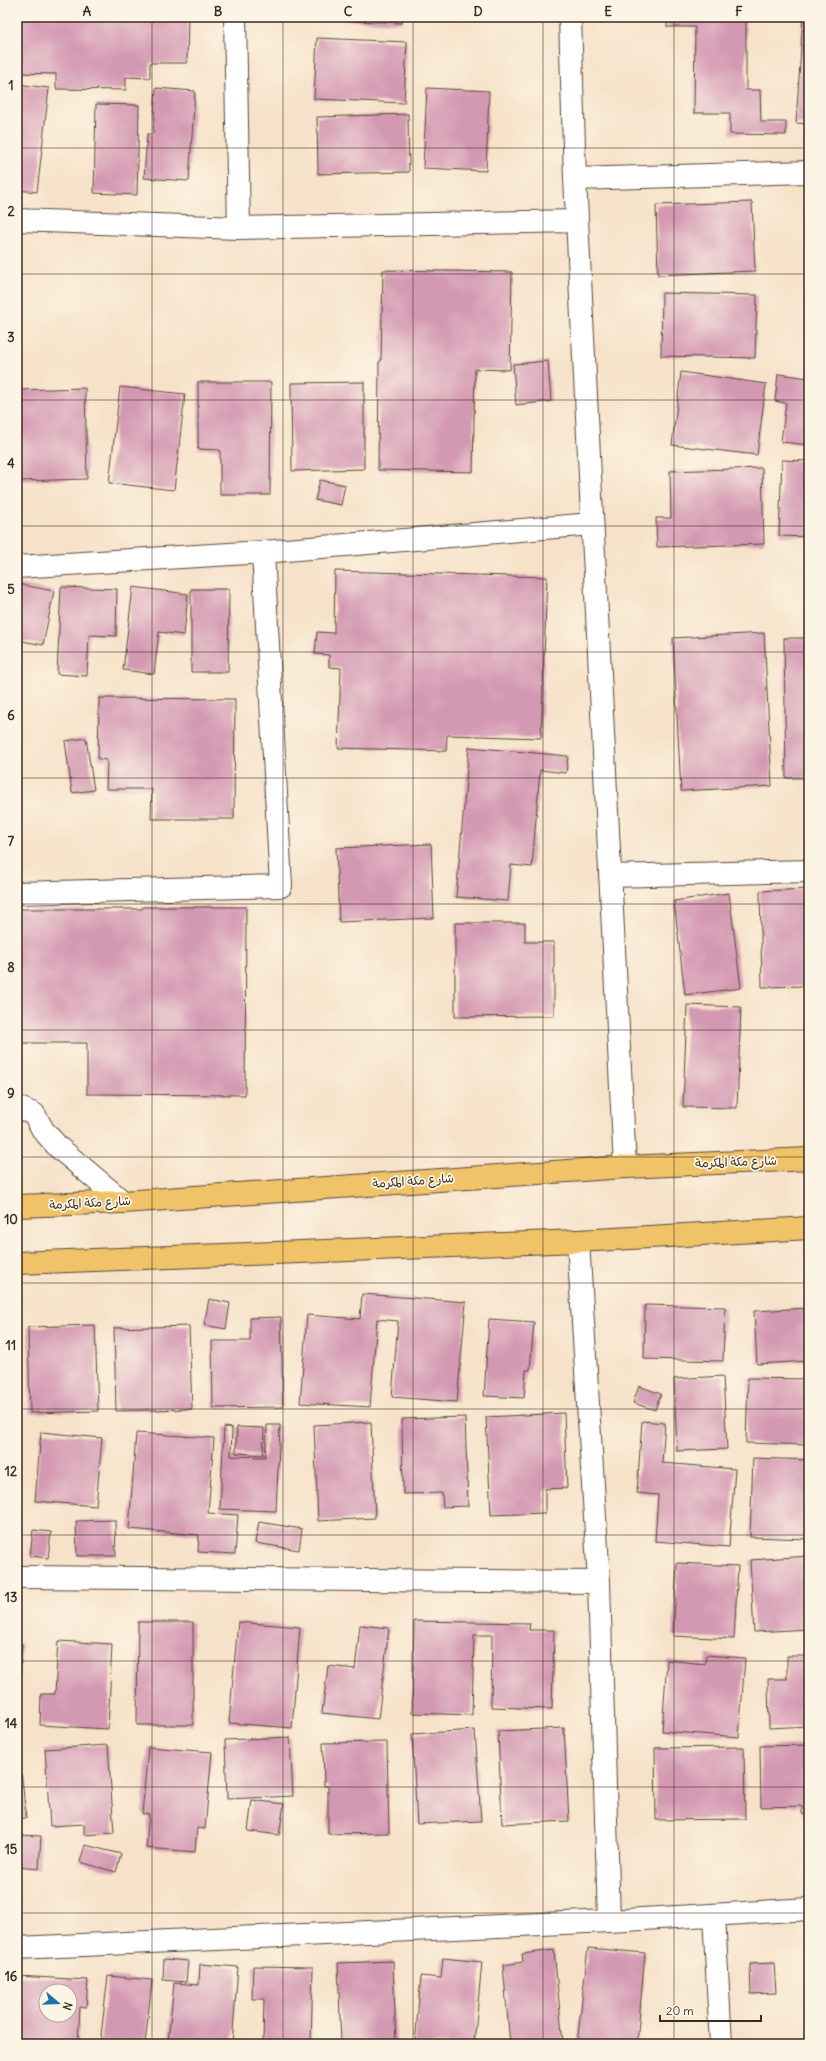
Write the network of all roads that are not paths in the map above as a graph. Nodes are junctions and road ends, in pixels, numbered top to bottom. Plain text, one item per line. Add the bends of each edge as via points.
1 (235, 17) edge
2 (570, 17) edge
3 (809, 172) edge
4 (575, 179) junction
5 (17, 220) edge
6 (577, 221) junction
7 (239, 228) junction
8 (592, 524) junction
9 (263, 552) junction
10 (17, 567) edge
11 (809, 871) edge
12 (610, 876) junction
13 (17, 893) edge
14 (17, 1107) edge
15 (809, 1159) edge
16 (625, 1166) junction
17 (123, 1202) junction
18 (17, 1206) edge
19 (809, 1228) edge
20 (578, 1241) junction
21 (17, 1263) edge
22 (17, 1577) edge
23 (600, 1582) junction
24 (809, 1909) edge
25 (714, 1916) junction
26 (609, 1921) junction
27 (17, 1948) edge
28 (721, 2044) edge

1 - 7 street
2 - 4 street
3 - 4 street
4 - 6 street
5 - 7 street
6 - 7 street
6 - 8 street
8 - 9 street
8 - 12 street
9 - 10 street
9 - 13 street via 281,886
11 - 12 street
12 - 16 street
14 - 17 street via 34,1114 43,1130 58,1147
15 - 16 main road, شارع مكة المكرمة
16 - 17 main road, شارع مكة المكرمة
17 - 18 main road, شارع مكة المكرمة
19 - 20 main road
20 - 21 main road
20 - 23 street
22 - 23 street
23 - 26 street
24 - 25 street
25 - 26 street
25 - 28 street
26 - 27 street

